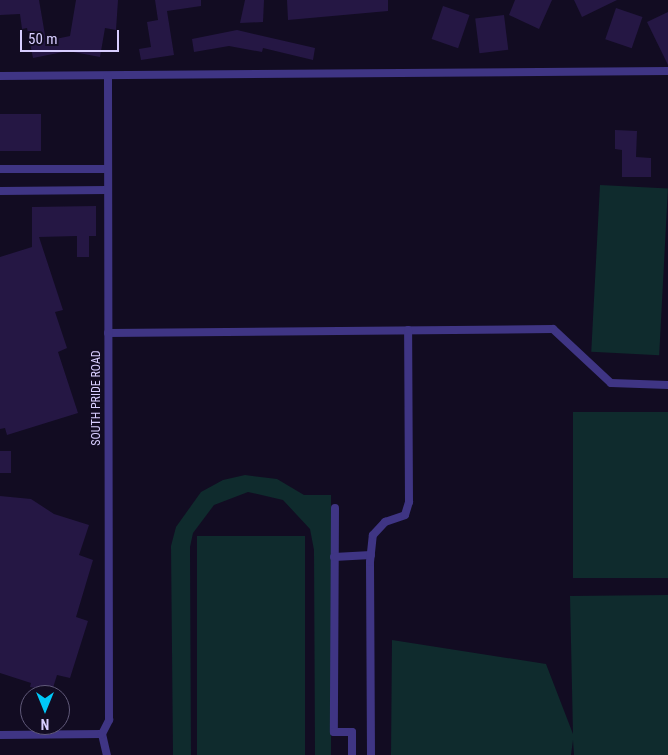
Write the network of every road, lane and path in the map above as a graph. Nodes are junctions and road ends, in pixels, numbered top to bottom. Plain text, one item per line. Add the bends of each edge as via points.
1 (668, 71) edge
2 (0, 76) edge
3 (108, 76) junction
4 (0, 169) edge
5 (108, 169) junction
6 (108, 190) junction
7 (0, 191) edge
8 (408, 330) junction
9 (108, 333) junction
10 (668, 385) edge
11 (336, 508) dead end
12 (371, 555) junction
13 (334, 557) junction
14 (102, 734) junction
15 (0, 735) edge
16 (107, 755) edge
17 (352, 755) edge
18 (371, 755) edge

1 - 3 lane
2 - 3 lane
3 - 5 lane, SOUTH PRIDE ROAD
4 - 5 lane
5 - 6 lane, SOUTH PRIDE ROAD
6 - 7 lane
6 - 9 lane, SOUTH PRIDE ROAD
8 - 9 lane
8 - 10 lane via 553,329 611,383
8 - 12 lane via 409,502 405,515 385,522 373,535
9 - 14 lane, SOUTH PRIDE ROAD via 109,720
11 - 13 lane
12 - 13 lane
12 - 18 lane
13 - 17 lane via 334,732 352,732
14 - 15 lane
14 - 16 lane

